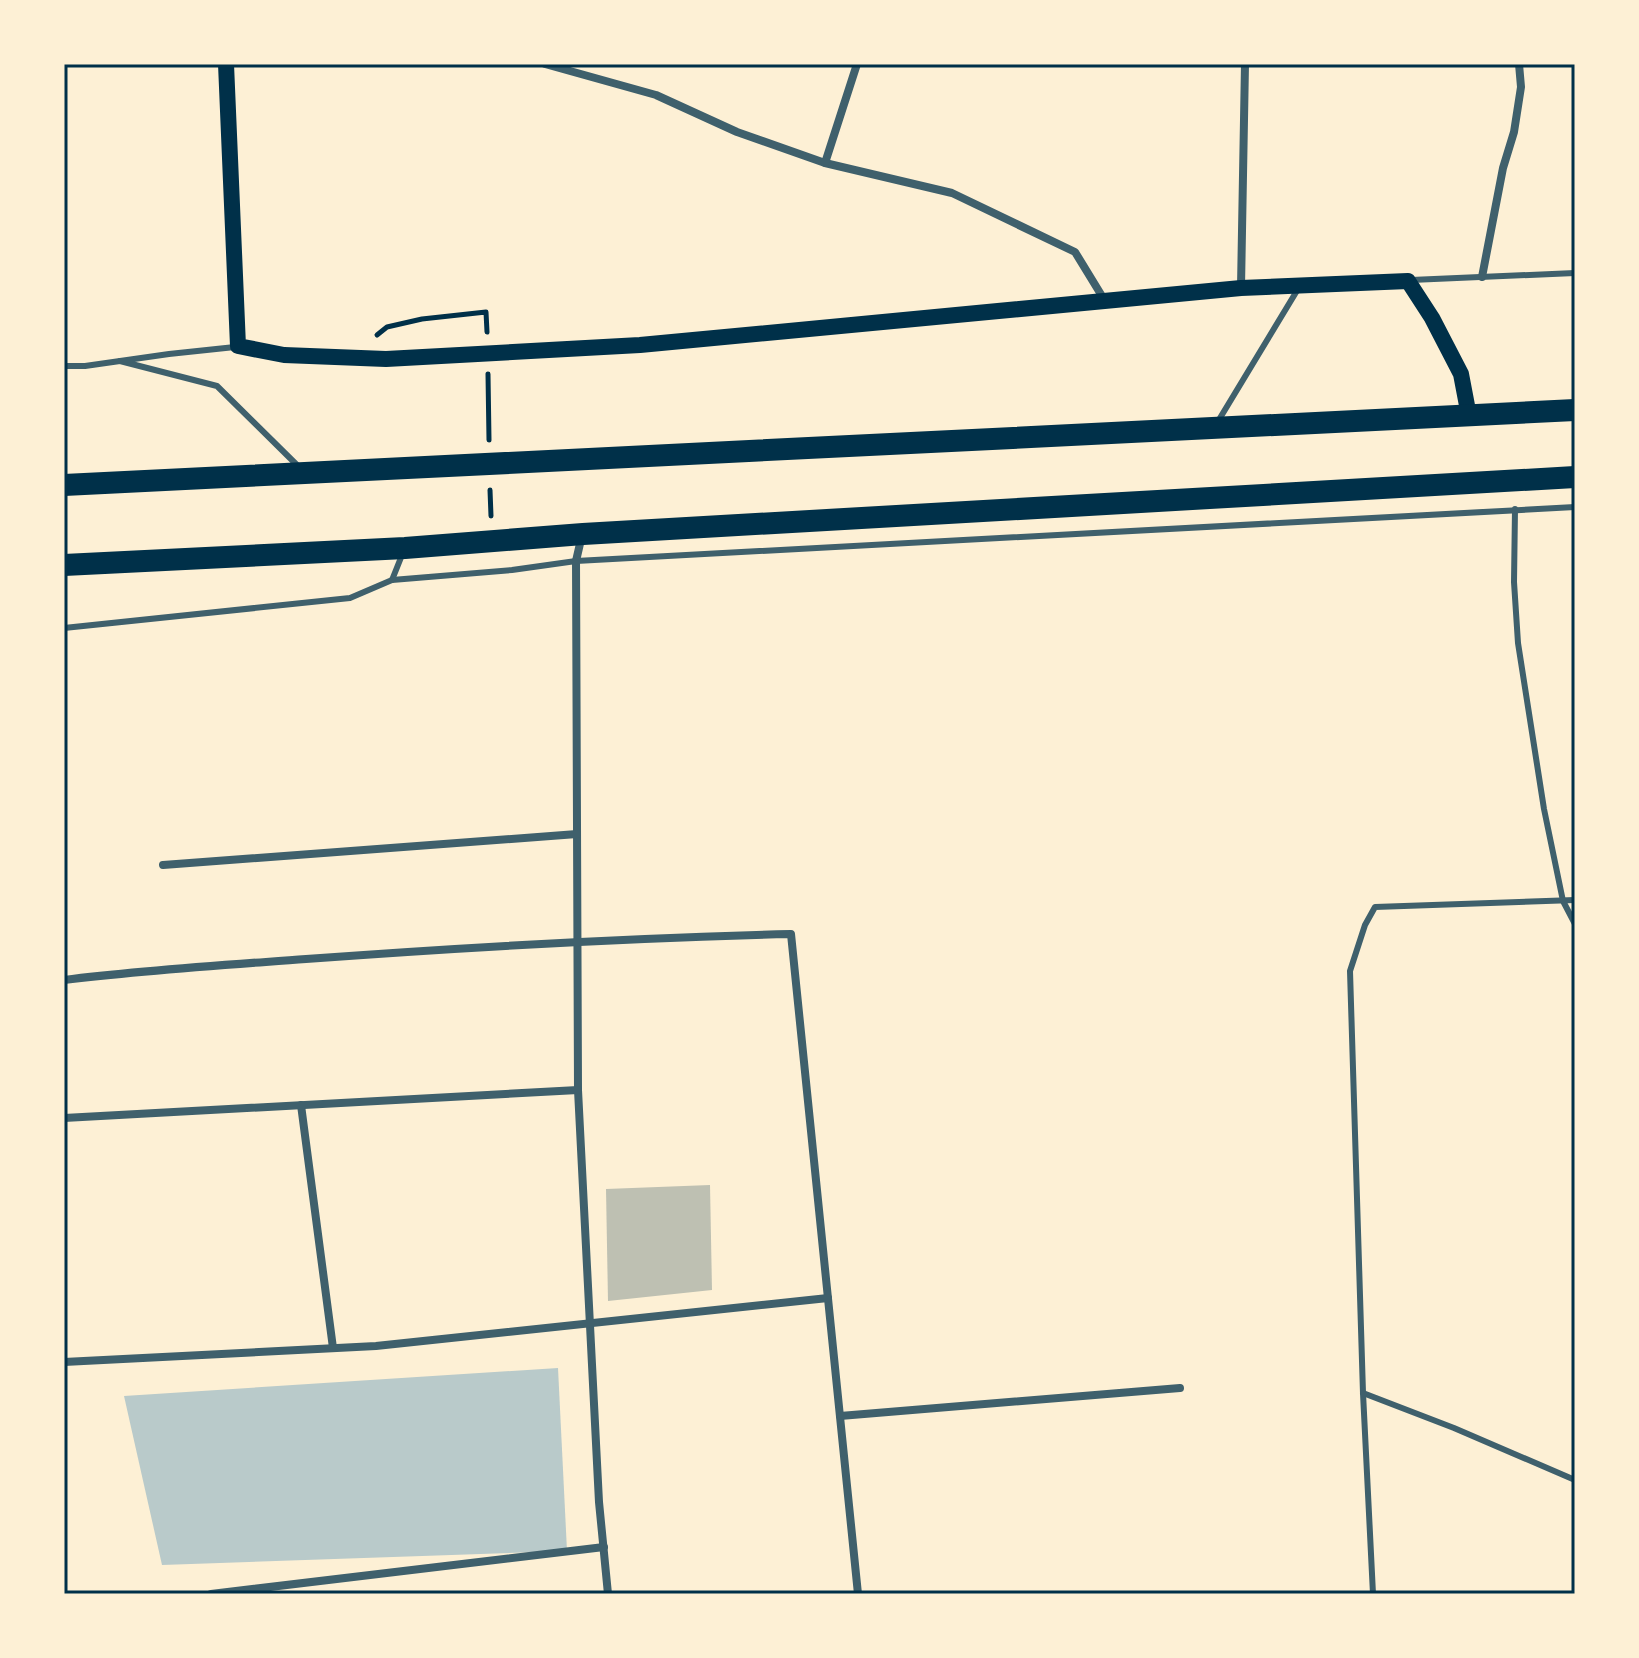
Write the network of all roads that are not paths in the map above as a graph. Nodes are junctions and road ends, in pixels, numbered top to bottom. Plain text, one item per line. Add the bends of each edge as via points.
1 (226, 64) edge
2 (545, 64) edge
3 (857, 64) edge
4 (1245, 64) edge
5 (1519, 64) edge
6 (825, 163) junction
7 (1575, 273) edge
8 (1482, 277) junction
9 (1408, 281) junction
10 (1300, 286) junction
11 (1241, 288) junction
12 (1105, 301) junction
13 (238, 346) junction
14 (120, 361) junction
15 (64, 366) edge
16 (1575, 410) edge
17 (1469, 416) junction
18 (1214, 428) junction
19 (305, 473) junction
20 (1575, 477) edge
21 (64, 485) edge
22 (1575, 507) edge
23 (1515, 509) junction
24 (583, 534) junction
25 (405, 548) junction
26 (576, 561) junction
27 (64, 565) edge
28 (392, 580) junction
29 (64, 628) edge
30 (577, 834) junction
31 (163, 865) dead end
32 (1575, 900) edge
33 (1563, 901) junction
34 (1575, 924) edge
35 (578, 942) junction
36 (64, 980) edge
37 (578, 1090) junction
38 (301, 1105) junction
39 (64, 1118) edge
40 (828, 1298) junction
41 (590, 1323) junction
42 (333, 1348) junction
43 (64, 1362) edge
44 (1180, 1388) dead end
45 (1363, 1393) junction
46 (840, 1416) junction
47 (1575, 1480) edge
48 (604, 1547) junction
49 (211, 1594) edge
50 (608, 1594) edge
51 (858, 1594) edge
52 (1373, 1594) edge

1 - 13 main road
2 - 6 street via 656,95 737,132
3 - 6 street
4 - 11 street
5 - 8 street via 1514,132
6 - 12 street via 952,193 1075,252
7 - 8 lane
8 - 9 lane
9 - 10 main road
9 - 17 main road via 1461,374
10 - 11 main road
10 - 18 lane
11 - 12 main road
12 - 13 main road via 640,345 386,359 284,355
13 - 14 lane
14 - 15 lane
14 - 19 lane via 217,386
16 - 17 highway
17 - 18 highway
18 - 19 highway
19 - 21 highway
20 - 24 highway
22 - 23 lane
23 - 26 lane
23 - 33 lane via 1518,643
24 - 25 highway
24 - 26 street
25 - 27 highway
25 - 28 lane
26 - 28 lane
26 - 30 street
28 - 29 lane via 350,598
30 - 31 street
30 - 35 street
32 - 33 lane
33 - 34 lane
33 - 45 lane via 1375,907 1365,925 1350,971
35 - 36 street
35 - 37 street
35 - 40 street via 791,934
37 - 38 street
37 - 41 street
38 - 39 street
38 - 42 street
40 - 41 street
40 - 46 street
41 - 42 street
41 - 48 street
42 - 43 street
44 - 46 street
45 - 47 lane
45 - 52 lane
46 - 51 street
48 - 49 street
48 - 50 street

